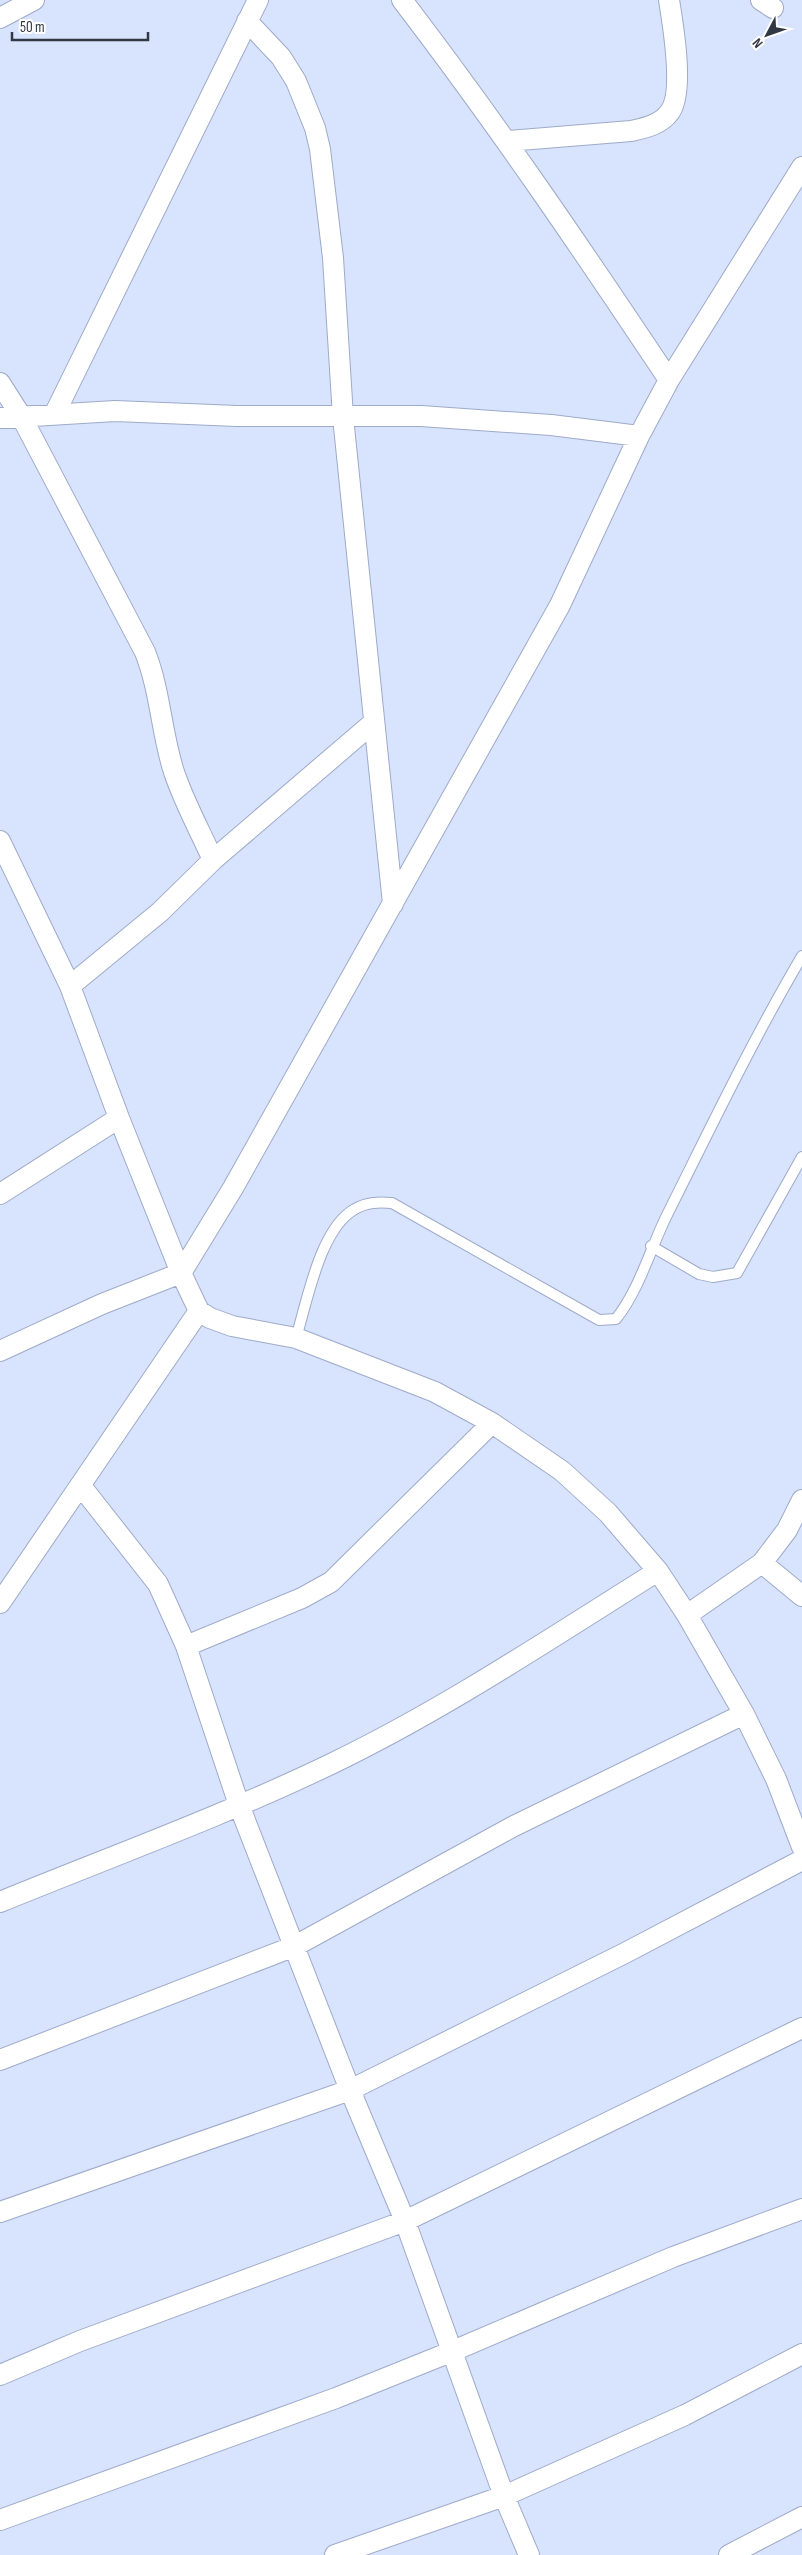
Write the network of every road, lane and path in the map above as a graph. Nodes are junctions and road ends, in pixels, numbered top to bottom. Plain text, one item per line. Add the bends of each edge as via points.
1 (34, 0) edge
2 (258, 0) edge
3 (402, 0) edge
4 (669, 0) edge
5 (0, 18) edge
6 (247, 21) junction
7 (507, 141) junction
8 (802, 167) edge
9 (669, 380) junction
10 (0, 382) edge
11 (55, 413) junction
12 (21, 416) junction
13 (343, 417) junction
14 (0, 418) edge
15 (639, 436) junction
16 (374, 722) junction
17 (0, 841) edge
18 (213, 860) junction
19 (6, 874) edge
20 (394, 904) junction
21 (802, 956) edge
22 (70, 986) junction
23 (119, 1118) junction
24 (802, 1157) edge
25 (0, 1194) edge
26 (651, 1246) junction
27 (181, 1273) junction
28 (199, 1311) junction
29 (296, 1338) junction
30 (0, 1351) edge
31 (492, 1423) junction
32 (81, 1486) junction
33 (802, 1500) edge
34 (762, 1563) junction
35 (658, 1571) junction
36 (802, 1596) edge
37 (0, 1603) edge
38 (687, 1615) junction
39 (186, 1646) junction
40 (744, 1714) junction
41 (239, 1805) junction
42 (802, 1847) edge
43 (802, 1860) edge
44 (0, 1902) edge
45 (295, 1946) junction
46 (802, 2028) edge
47 (0, 2060) edge
48 (350, 2090) junction
49 (0, 2212) edge
50 (800, 2215) edge
51 (405, 2221) junction
52 (453, 2351) junction
53 (802, 2354) edge
54 (0, 2374) edge
55 (504, 2496) junction
56 (802, 2517) edge
57 (0, 2520) edge
58 (335, 2555) edge
59 (529, 2555) edge
60 (729, 2555) edge

1 - 5 street
2 - 6 street
3 - 7 street
4 - 7 street via 676,46 677,93 669,113 652,126 631,131
6 - 11 street
6 - 13 street via 281,57 296,81 315,128 333,258
7 - 9 street
8 - 9 street
9 - 15 street
10 - 12 street
11 - 12 street
11 - 13 street via 115,411
12 - 14 street
12 - 18 street via 145,652 158,692 174,773
13 - 15 street via 447,417
13 - 16 street
15 - 20 street via 560,605
16 - 18 street
16 - 20 street
17 - 19 street
18 - 22 street via 160,912
19 - 22 street
20 - 27 street via 233,1188
21 - 26 lane via 769,1013
22 - 23 street
23 - 25 street
23 - 27 street
24 - 26 lane via 737,1273 714,1278 699,1274
26 - 29 lane via 626,1306 616,1319 600,1320 392,1203 373,1202 354,1209 326,1243
27 - 28 street
27 - 30 street via 102,1304
28 - 29 street via 232,1326
28 - 32 street
29 - 31 street via 436,1392
31 - 35 street via 562,1472 608,1514
31 - 39 street via 331,1582 302,1598
32 - 37 street
32 - 39 street via 158,1584
33 - 34 street via 787,1530
34 - 36 street
34 - 38 street
35 - 38 street
35 - 41 street via 447,1701 331,1764
38 - 40 street
39 - 41 street
40 - 42 street via 776,1779
40 - 45 street via 514,1826
41 - 44 street
41 - 45 street
43 - 48 street via 625,1953
45 - 47 street
45 - 48 street
46 - 51 street
48 - 49 street
48 - 51 street
50 - 52 street via 673,2257
51 - 52 street
51 - 54 street via 80,2341
52 - 55 street
52 - 57 street via 336,2398
53 - 55 street via 685,2415
55 - 58 street
55 - 59 street
56 - 60 street

